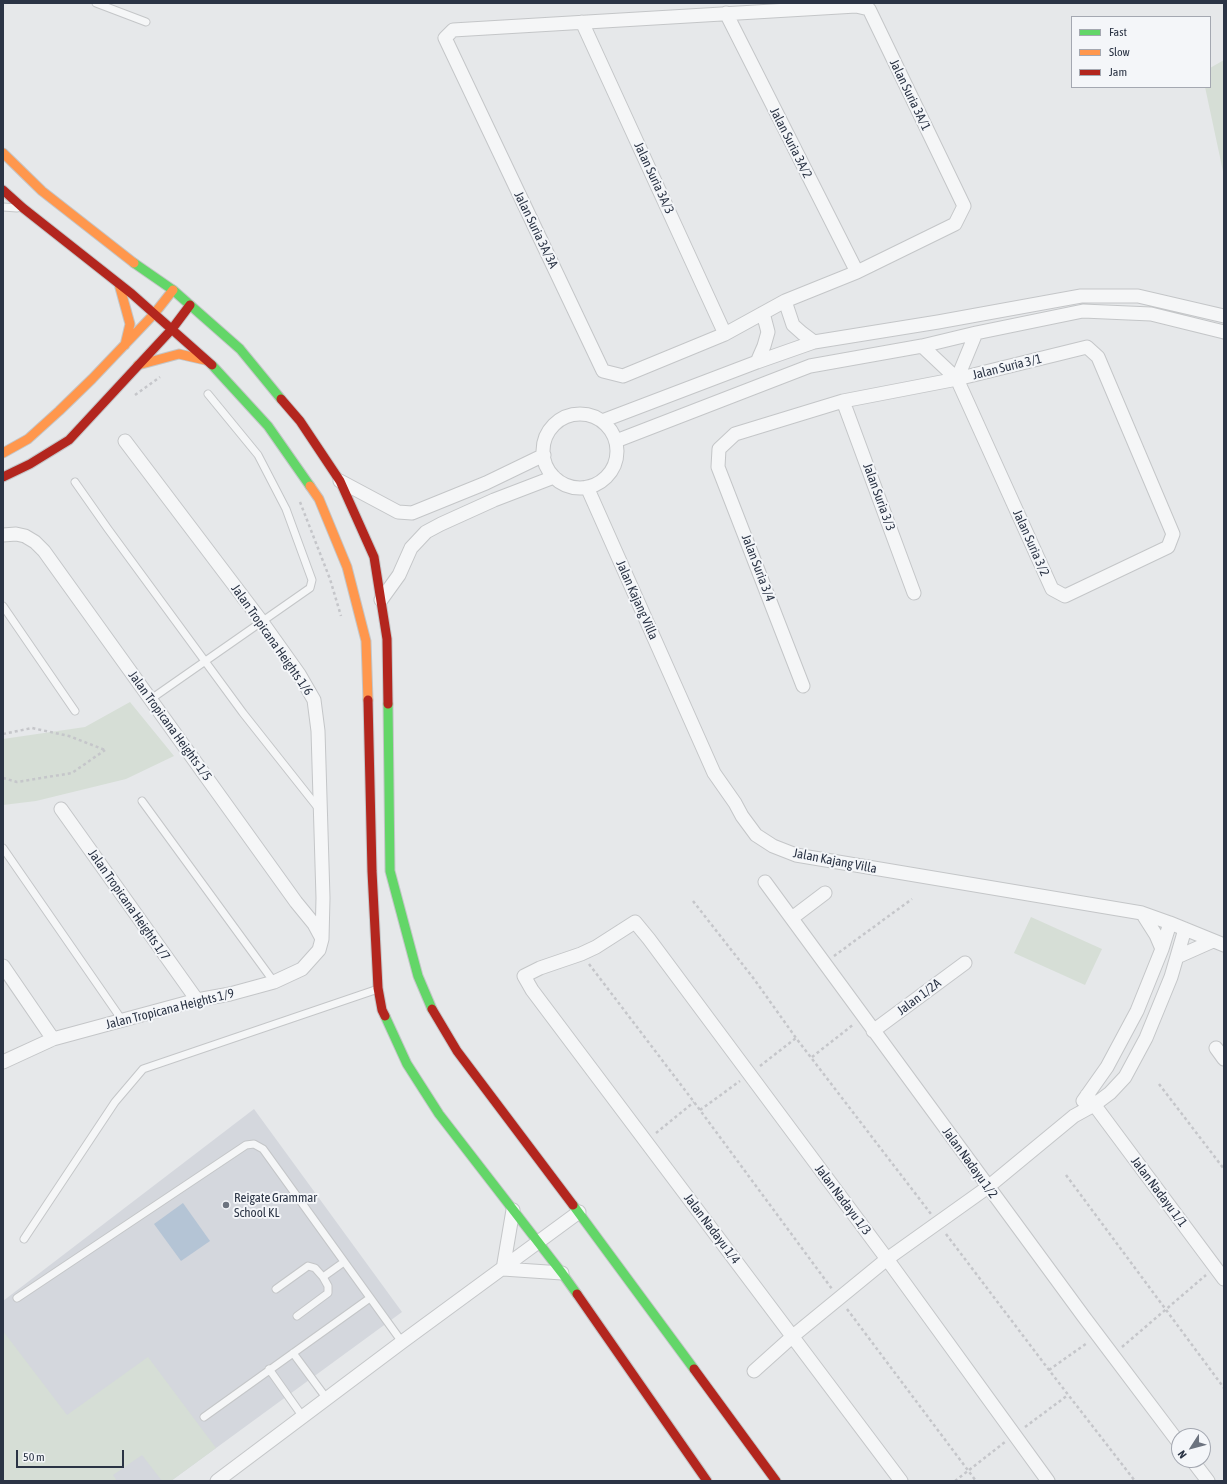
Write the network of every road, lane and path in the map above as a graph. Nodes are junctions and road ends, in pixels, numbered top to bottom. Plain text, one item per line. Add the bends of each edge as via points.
1 (96, 3) edge
2 (871, 6) edge
3 (726, 14) junction
4 (146, 22) dead end
5 (582, 22) junction
6 (3, 153) edge
7 (3, 190) edge
8 (3, 207) edge
9 (23, 208) junction
10 (857, 272) junction
11 (119, 284) junction
12 (173, 290) junction
13 (785, 302) junction
14 (190, 305) junction
15 (763, 313) junction
16 (154, 314) junction
17 (1224, 316) edge
18 (172, 329) junction
19 (1224, 332) edge
20 (976, 333) junction
21 (725, 334) junction
22 (814, 342) junction
23 (125, 345) junction
24 (922, 346) junction
25 (208, 361) junction
26 (757, 362) junction
27 (138, 365) junction
28 (164, 374) dead end
29 (957, 379) junction
30 (208, 394) dead end
31 (129, 400) dead end
32 (843, 401) junction
33 (602, 421) junction
34 (125, 441) dead end
35 (616, 441) junction
36 (719, 449) joint
37 (3, 453) edge
38 (544, 455) junction
39 (3, 477) edge
40 (554, 477) junction
41 (340, 481) junction
42 (75, 482) dead end
43 (587, 487) junction
44 (299, 499) dead end
45 (3, 535) edge
46 (1168, 547) joint
47 (914, 593) dead end
48 (381, 600) junction
49 (3, 606) edge
50 (341, 617) dead end
51 (262, 622) junction
52 (206, 661) junction
53 (803, 686) dead end
54 (151, 700) junction
55 (75, 711) dead end
56 (3, 734) edge
57 (3, 778) edge
58 (142, 801) dead end
59 (61, 809) dead end
60 (320, 811) junction
61 (3, 848) edge
62 (765, 882) dead end
63 (825, 893) dead end
64 (323, 898) junction
65 (912, 899) dead end
66 (693, 901) dead end
67 (296, 902) junction
68 (1142, 913) junction
69 (792, 918) junction
70 (1170, 923) junction
71 (1185, 929) junction
72 (322, 939) junction
73 (1218, 943) edge
74 (1162, 949) junction
75 (581, 954) junction
76 (1177, 957) junction
77 (965, 962) dead end
78 (824, 963) junction
79 (3, 966) edge
80 (274, 982) junction
81 (378, 988) junction
82 (1145, 994) junction
83 (197, 1000) junction
84 (1161, 1001) junction
85 (863, 1017) junction
86 (122, 1020) junction
87 (1128, 1028) junction
88 (873, 1031) junction
89 (1146, 1038) junction
90 (53, 1039) junction
91 (1216, 1048) dead end
92 (812, 1057) junction
93 (1224, 1059) edge
94 (3, 1062) edge
95 (1159, 1084) dead end
96 (1091, 1100) junction
97 (694, 1102) junction
98 (646, 1141) junction
99 (1224, 1168) edge
100 (1066, 1175) dead end
101 (988, 1188) junction
102 (513, 1210) junction
103 (580, 1212) junction
104 (938, 1223) junction
105 (24, 1239) dead end
106 (539, 1242) junction
107 (887, 1259) junction
108 (344, 1262) junction
109 (1215, 1267) junction
110 (503, 1269) junction
111 (562, 1273) junction
112 (323, 1277) junction
113 (1224, 1279) edge
114 (276, 1289) dead end
115 (17, 1298) dead end
116 (370, 1298) junction
117 (839, 1298) junction
118 (1166, 1309) junction
119 (297, 1316) dead end
120 (1098, 1335) junction
121 (793, 1336) junction
122 (402, 1342) junction
123 (293, 1353) junction
124 (1112, 1355) junction
125 (269, 1369) junction
126 (1048, 1370) junction
127 (754, 1371) dead end
128 (1224, 1388) edge
129 (1068, 1395) junction
130 (327, 1399) junction
131 (204, 1417) dead end
132 (303, 1417) junction
133 (1171, 1432) edge
134 (1014, 1435) junction
135 (1198, 1468) edge
136 (968, 1471) junction
137 (217, 1481) edge
138 (707, 1481) edge
139 (776, 1481) edge
140 (901, 1481) edge
141 (955, 1481) edge
142 (976, 1481) edge
143 (1048, 1481) edge
144 (1135, 1481) edge
145 (1208, 1481) edge

1 - 4 lane
2 - 3 street, Jalan Suria 3A/1
2 - 10 street, Jalan Suria 3A/1 via 964,206 955,224
3 - 5 street, Jalan Suria 3A/1
3 - 10 street, Jalan Suria 3A/2
5 - 21 street, Jalan Suria 3A/3
5 - 21 street, Jalan Suria 3A/3A via 453,30 444,38 603,370 623,376
6 - 12 street via 42,191 120,253
7 - 9 street
8 - 9 lane
9 - 11 street
10 - 13 street, Jalan Suria 3A/1
11 - 16 street
11 - 23 street via 130,324
12 - 14 street
12 - 16 street
13 - 15 street, Jalan Suria 3A/3A
13 - 22 street via 793,325
14 - 18 street
14 - 41 street via 240,349 300,421
15 - 21 street, Jalan Suria 3A/3A
15 - 26 street via 768,332
16 - 18 street
16 - 23 street
17 - 22 street via 1138,296 1082,296
18 - 25 street
18 - 27 street
19 - 20 street via 1151,314 1084,311
20 - 24 street
20 - 29 street
22 - 26 street
23 - 37 street via 59,412 28,439
24 - 29 street, Jalan Suria 3/2
24 - 35 street via 810,366
25 - 27 street via 179,354
25 - 81 street via 268,426 319,499 347,567 357,603 366,641
26 - 33 street
27 - 39 street via 69,440
28 - 31 path
29 - 32 street, Jalan Suria 3/1
29 - 46 street, Jalan Suria 3/1 via 1087,348 1098,357 1172,534
29 - 46 street, Jalan Suria 3/2 via 1052,589 1065,596
30 - 51 lane via 258,455 286,510 312,580 310,588
32 - 36 street, Jalan Suria 3/1 via 736,434
32 - 47 street, Jalan Suria 3/3
33 - 35 street
33 - 38 street via 579,414 567,416 556,422 546,437
34 - 51 street, Jalan Tropicana Heights 1/6
35 - 43 street via 617,453 608,475
36 - 53 street, Jalan Suria 3/4 via 718,466
38 - 40 street via 547,467
38 - 41 street via 486,483 412,513 398,512
40 - 43 street via 575,488
40 - 48 street via 494,500 426,532 411,548 399,575
41 - 48 street via 373,554
42 - 52 lane
43 - 68 street, Jalan Kajang Villa via 714,773 756,835 773,846 796,855
44 - 50 path via 330,579
45 - 54 street, Jalan Tropicana Heights 1/5 via 25,536 44,551
48 - 103 street via 387,639 390,871 418,976 435,1015 457,1051
49 - 55 lane
51 - 52 lane
51 - 60 street, Jalan Tropicana Heights 1/6 via 314,700 318,731
52 - 54 lane
52 - 60 lane via 243,713
54 - 67 street, Jalan Tropicana Heights 1/5
56 - 57 path via 32,728 69,736 105,750 72,773 17,782
58 - 80 lane
59 - 83 street, Jalan Tropicana Heights 1/7
60 - 64 street, Jalan Tropicana Heights 1/6
61 - 86 lane
62 - 69 street, Jalan Nadayu 1/2
63 - 69 street
64 - 67 street via 314,908
64 - 72 street, Jalan Tropicana Heights 1/6
65 - 78 path
66 - 92 path
67 - 72 street, Jalan Tropicana Heights 1/5 via 314,924
68 - 70 street, Jalan Kajang Villa
68 - 74 street
69 - 78 street, Jalan Nadayu 1/2
70 - 71 street, Jalan Kajang Villa
70 - 74 street
71 - 73 street, Jalan Kajang Villa
71 - 76 street
72 - 80 street, Jalan Tropicana Heights 1/9 via 319,950 302,969
73 - 76 street
74 - 82 street
75 - 97 path
75 - 98 street, Jalan Nadayu 1/4 via 524,976
75 - 107 street, Jalan Nadayu 1/3 via 634,922
76 - 84 street
77 - 88 street, Jalan 1/2A
78 - 85 street, Jalan Nadayu 1/2
79 - 90 street
80 - 83 street, Jalan Tropicana Heights 1/9
81 - 102 street via 382,1010 407,1064 439,1114
81 - 105 lane via 143,1069 115,1102
82 - 84 street
82 - 87 street
83 - 86 street, Jalan Tropicana Heights 1/9
84 - 89 street
85 - 88 street, Jalan Nadayu 1/2
85 - 92 path
86 - 90 street, Jalan Tropicana Heights 1/9
87 - 89 street
87 - 96 street
88 - 101 street, Jalan Nadayu 1/2
89 - 96 street via 1125,1077 1110,1093
90 - 94 street, Jalan Tropicana Heights 1/9
91 - 93 street
92 - 104 path
95 - 99 path
96 - 101 street
96 - 109 street, Jalan Nadayu 1/1
97 - 98 path
97 - 117 path
98 - 121 street, Jalan Nadayu 1/4
100 - 118 path
101 - 104 street
101 - 120 street, Jalan Nadayu 1/2
102 - 106 street
102 - 110 street
103 - 106 street
103 - 139 street
104 - 107 street
104 - 126 path
106 - 110 street
106 - 111 street
107 - 117 street
107 - 134 street, Jalan Nadayu 1/3
108 - 112 lane
108 - 115 lane via 263,1150 254,1144 246,1145
108 - 116 lane
109 - 113 street, Jalan Nadayu 1/1
109 - 118 path
110 - 111 street
110 - 122 street
111 - 138 street
112 - 114 lane via 315,1268 308,1266
112 - 119 lane via 328,1286 328,1293
116 - 122 lane
116 - 123 lane
117 - 121 street
117 - 136 path
118 - 124 path
118 - 128 path
120 - 124 street, Jalan Nadayu 1/2
120 - 126 path
121 - 127 street
121 - 140 street, Jalan Nadayu 1/4
122 - 130 street
123 - 125 lane
123 - 130 lane
124 - 133 street, Jalan Nadayu 1/2
125 - 131 lane
125 - 132 lane
126 - 129 path
129 - 134 path
129 - 144 path
130 - 132 street
132 - 137 street
134 - 136 path
134 - 143 street, Jalan Nadayu 1/3
135 - 145 street
136 - 141 path
136 - 142 path

